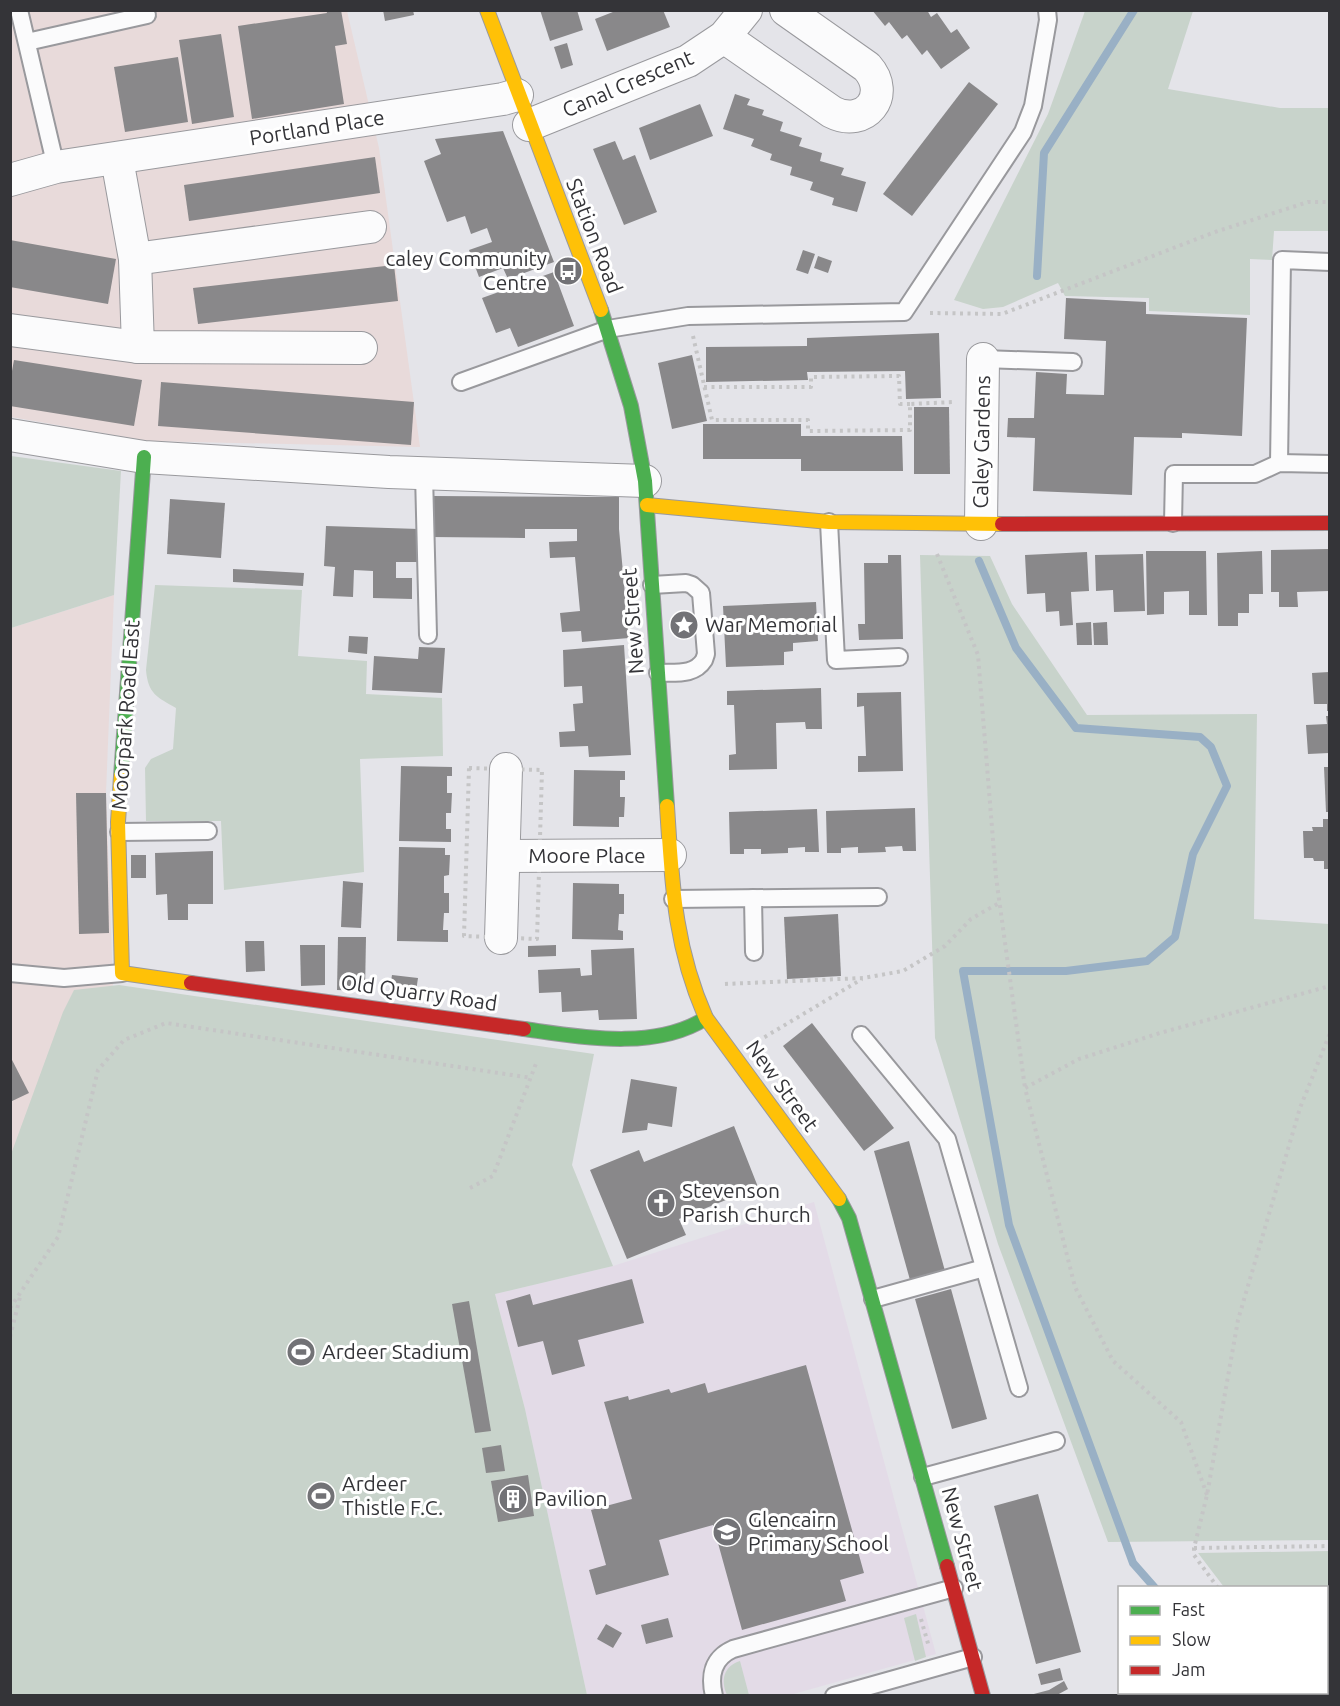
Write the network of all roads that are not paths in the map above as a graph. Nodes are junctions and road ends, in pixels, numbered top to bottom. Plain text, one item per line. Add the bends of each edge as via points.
1 (20, 10) edge
2 (487, 10) edge
3 (746, 10) edge
4 (786, 10) edge
5 (1047, 10) edge
6 (147, 15) dead end
7 (724, 37) junction
8 (27, 42) junction
9 (517, 95) junction
10 (529, 125) junction
11 (117, 159) junction
12 (56, 168) junction
13 (10, 180) edge
14 (370, 226) dead end
15 (135, 260) junction
16 (1329, 262) edge
17 (608, 329) junction
18 (10, 330) edge
19 (138, 347) junction
20 (361, 348) dead end
21 (983, 359) joint
22 (1073, 362) dead end
23 (461, 382) dead end
24 (10, 435) edge
25 (144, 458) junction
26 (1278, 463) junction
27 (1329, 464) edge
28 (424, 474) junction
29 (646, 493) junction
30 (830, 522) junction
31 (1173, 523) junction
32 (1329, 523) edge
33 (981, 524) junction
34 (652, 585) junction
35 (428, 635) dead end
36 (899, 657) dead end
37 (658, 673) junction
38 (506, 770) dead end
39 (208, 831) dead end
40 (119, 832) junction
41 (670, 855) junction
42 (504, 856) junction
43 (878, 897) dead end
44 (753, 898) junction
45 (673, 899) junction
46 (501, 938) dead end
47 (754, 952) dead end
48 (10, 973) edge
49 (122, 973) junction
50 (706, 1018) junction
51 (861, 1035) dead end
52 (984, 1268) junction
53 (873, 1299) junction
54 (1019, 1388) dead end
55 (1056, 1441) dead end
56 (923, 1477) junction
57 (954, 1588) junction
58 (973, 1657) junction
59 (714, 1695) edge
60 (834, 1695) edge
61 (983, 1695) edge

1 - 8 lane
2 - 9 street, Station Road
3 - 7 street, Canal Crescent
4 - 7 street via 873,74 877,92 864,113 847,118 832,112
5 - 17 lane via 1033,106 1023,132 904,312 688,316
6 - 8 lane
7 - 10 street, Canal Crescent via 688,61
8 - 12 lane
9 - 10 street, Station Road
9 - 11 street, Portland Place
10 - 17 street, Station Road
11 - 12 street, Portland Place
11 - 15 street
12 - 13 street, Portland Place
14 - 15 street
15 - 19 street
16 - 26 lane via 1282,260
17 - 23 lane
17 - 29 street, Station Road via 631,406
18 - 19 street
19 - 20 street
21 - 22 lane
21 - 33 street, Caley Gardens
24 - 25 street
25 - 28 street
25 - 40 street, Moorpark Road East
26 - 27 lane
26 - 31 lane via 1255,474 1174,474
28 - 29 street
28 - 35 lane
29 - 30 street
29 - 34 street, New Street
30 - 33 street
30 - 36 lane via 836,660
31 - 32 street
31 - 33 street
34 - 37 street, New Street
34 - 37 lane via 686,583 697,588 703,598 701,666 691,672
37 - 41 street, New Street
38 - 42 street, Moore Place
39 - 40 lane
40 - 49 street, Moorpark Road East
41 - 42 street, Moore Place
41 - 45 street, New Street
42 - 46 street, Moore Place
43 - 44 lane
44 - 45 lane
44 - 47 lane
45 - 50 street, New Street via 691,986
48 - 49 lane via 64,978
49 - 50 street, Old Quarry Road via 545,1032 624,1039 656,1037 692,1027
50 - 53 street, New Street via 838,1198 855,1234
51 - 52 lane via 947,1139
52 - 53 lane
52 - 54 lane
53 - 56 street, New Street
55 - 56 lane
56 - 57 street, New Street
57 - 58 street, New Street
57 - 59 lane via 723,1653 712,1674
58 - 60 lane
58 - 61 street, New Street

